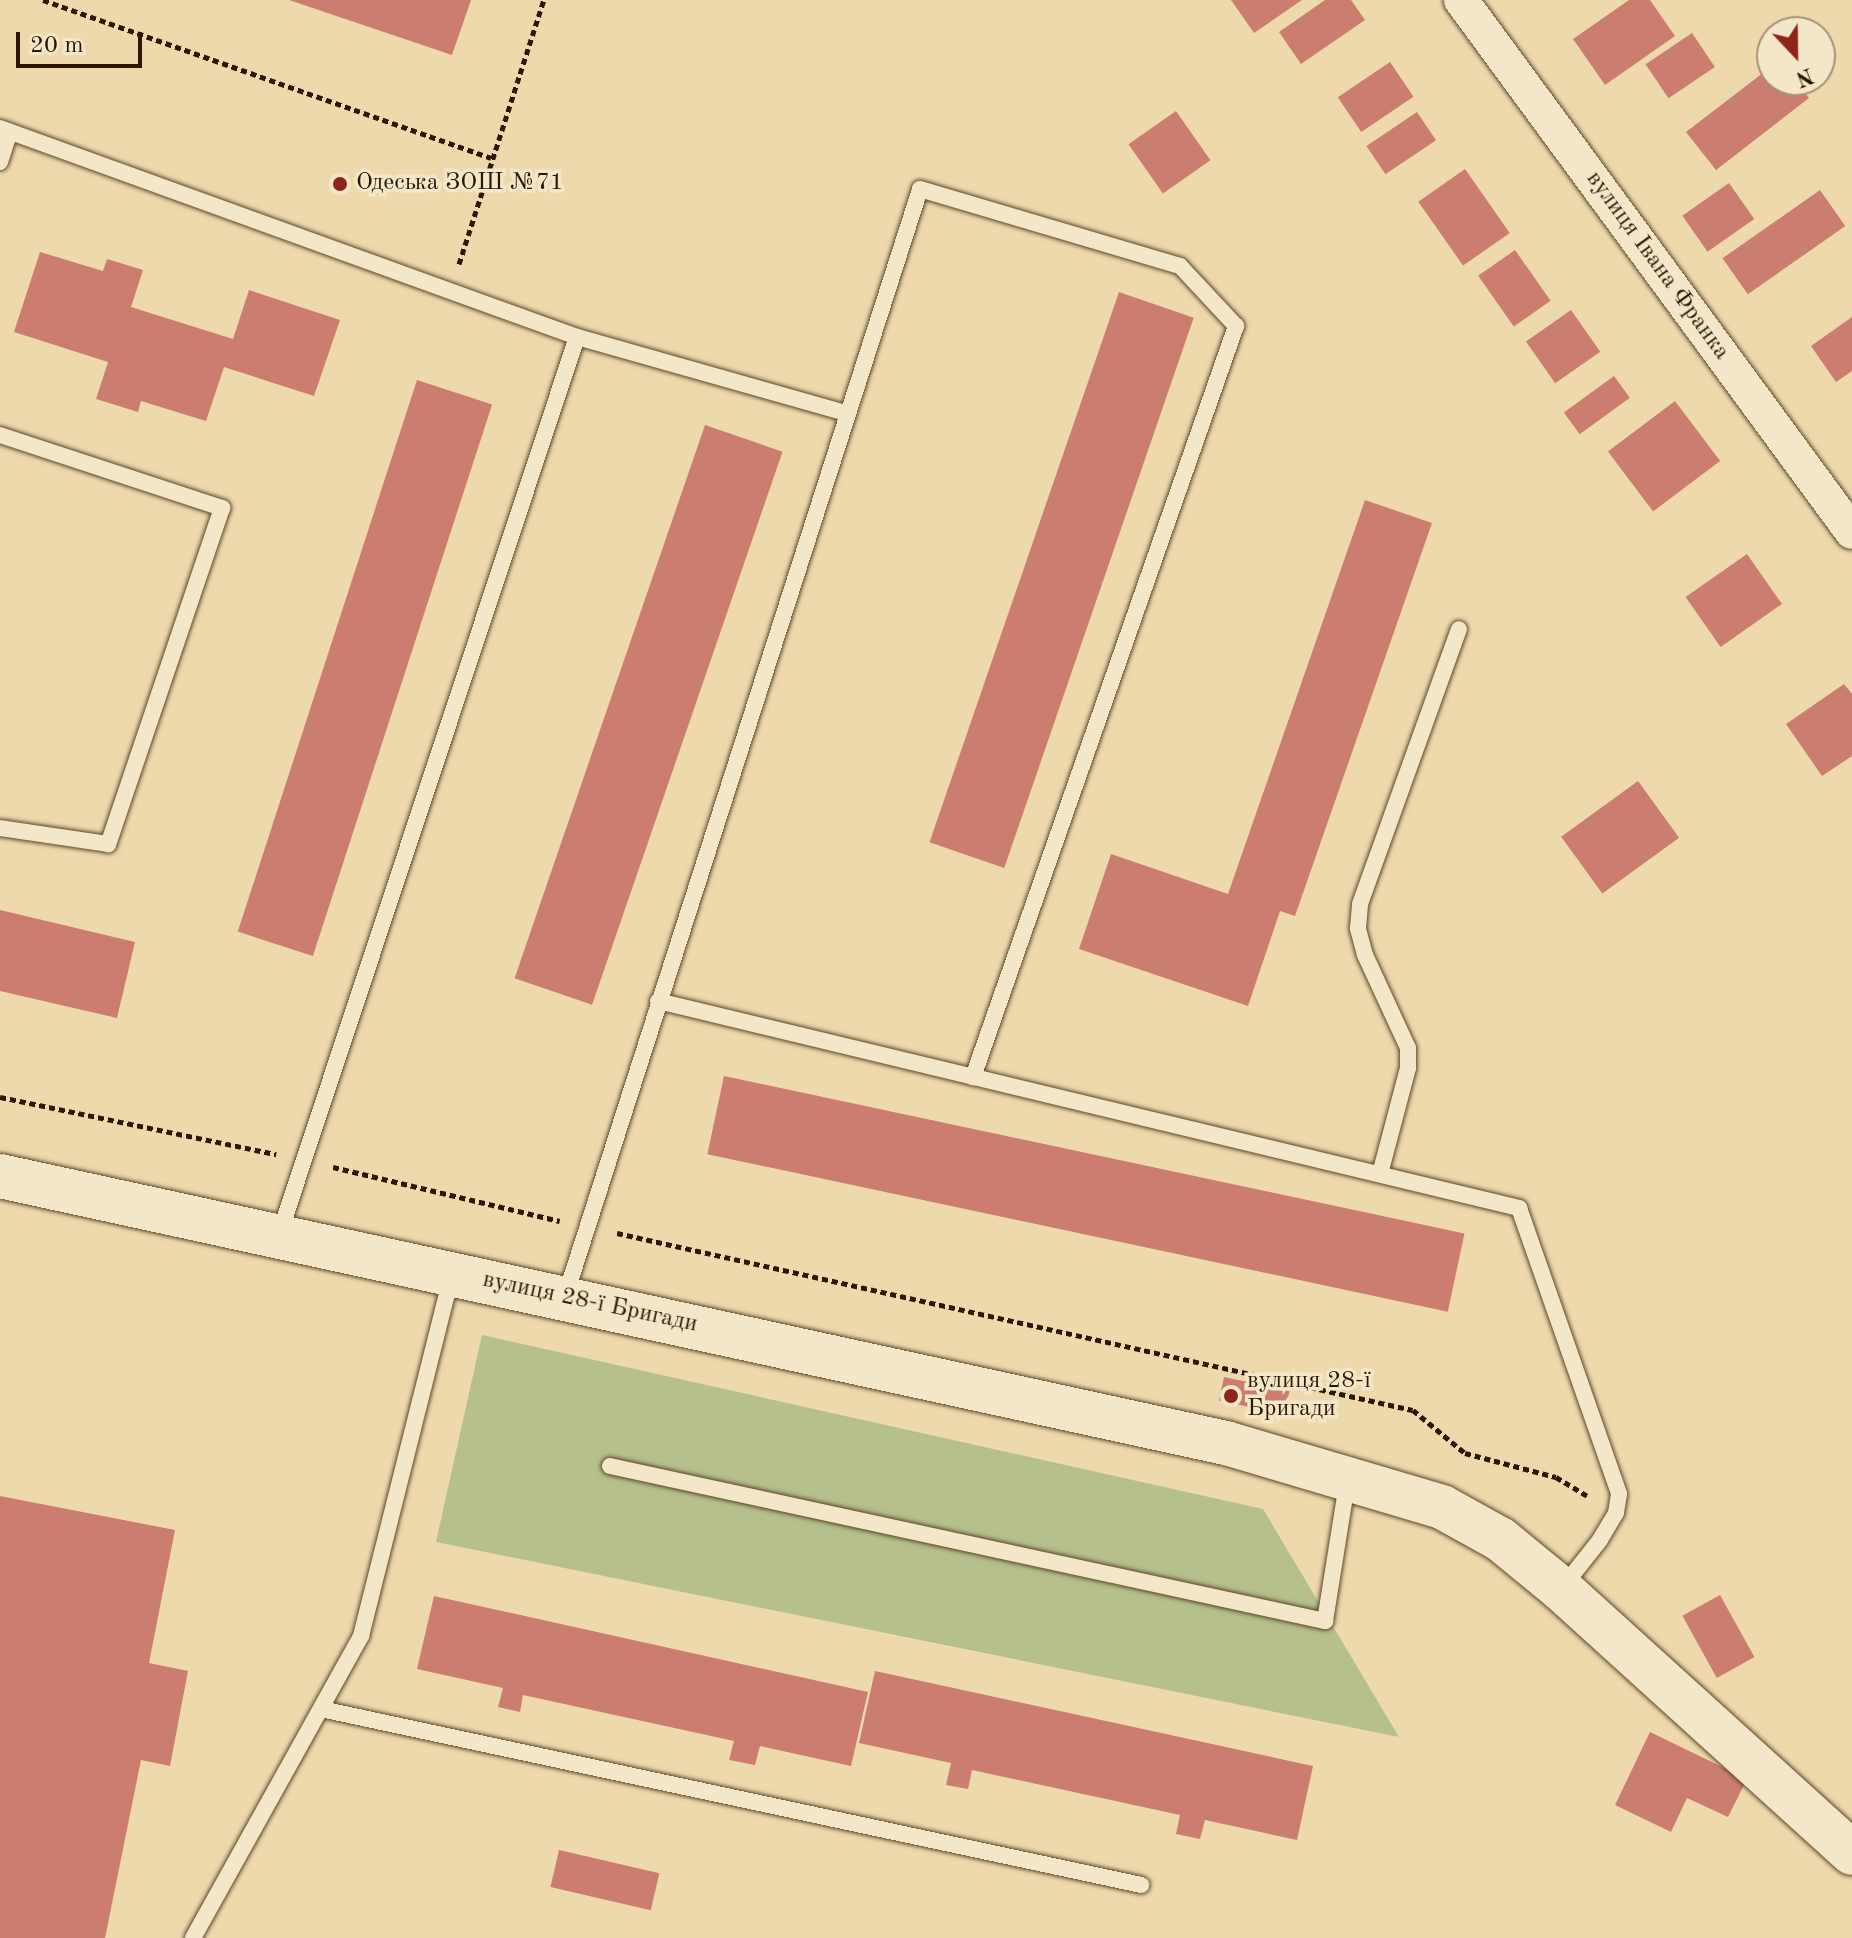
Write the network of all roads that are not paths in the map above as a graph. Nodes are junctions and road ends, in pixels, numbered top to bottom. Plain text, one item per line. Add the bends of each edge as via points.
1 (1461, 0) edge
2 (5, 130) edge
3 (0, 162) edge
4 (577, 337) junction
5 (845, 413) junction
6 (0, 435) edge
7 (1852, 532) edge
8 (1459, 629) dead end
9 (0, 828) edge
10 (658, 1001) junction
11 (973, 1077) junction
12 (1380, 1174) junction
13 (0, 1176) edge
14 (278, 1236) junction
15 (452, 1275) junction
16 (565, 1297) junction
17 (610, 1466) dead end
18 (1348, 1477) junction
19 (1561, 1589) junction
20 (321, 1709) junction
21 (1852, 1853) edge
22 (1141, 1885) dead end
23 (193, 1938) edge

1 - 7 street, вулиця Івана Франка
2 - 3 lane
2 - 4 lane
4 - 5 lane
4 - 14 lane
5 - 10 lane
5 - 11 lane via 920,189 1180,266 1236,326
6 - 9 lane via 222,508 108,844
8 - 12 lane via 1360,904 1358,928 1365,955 1408,1048 1408,1068
10 - 11 lane
10 - 16 lane
11 - 12 lane
12 - 19 lane via 1519,1208 1617,1479 1616,1513
13 - 14 street, вулиця 28-ї Бригади
14 - 15 street, вулиця 28-ї Бригади
15 - 16 street, вулиця 28-ї Бригади
15 - 20 lane via 361,1636
16 - 18 street, вулиця 28-ї Бригади via 1226,1443
17 - 18 lane via 1325,1621
18 - 19 street, вулиця 28-ї Бригади via 1442,1507 1500,1539
19 - 21 street, вулиця 28-ї Бригади
20 - 22 lane
20 - 23 lane

